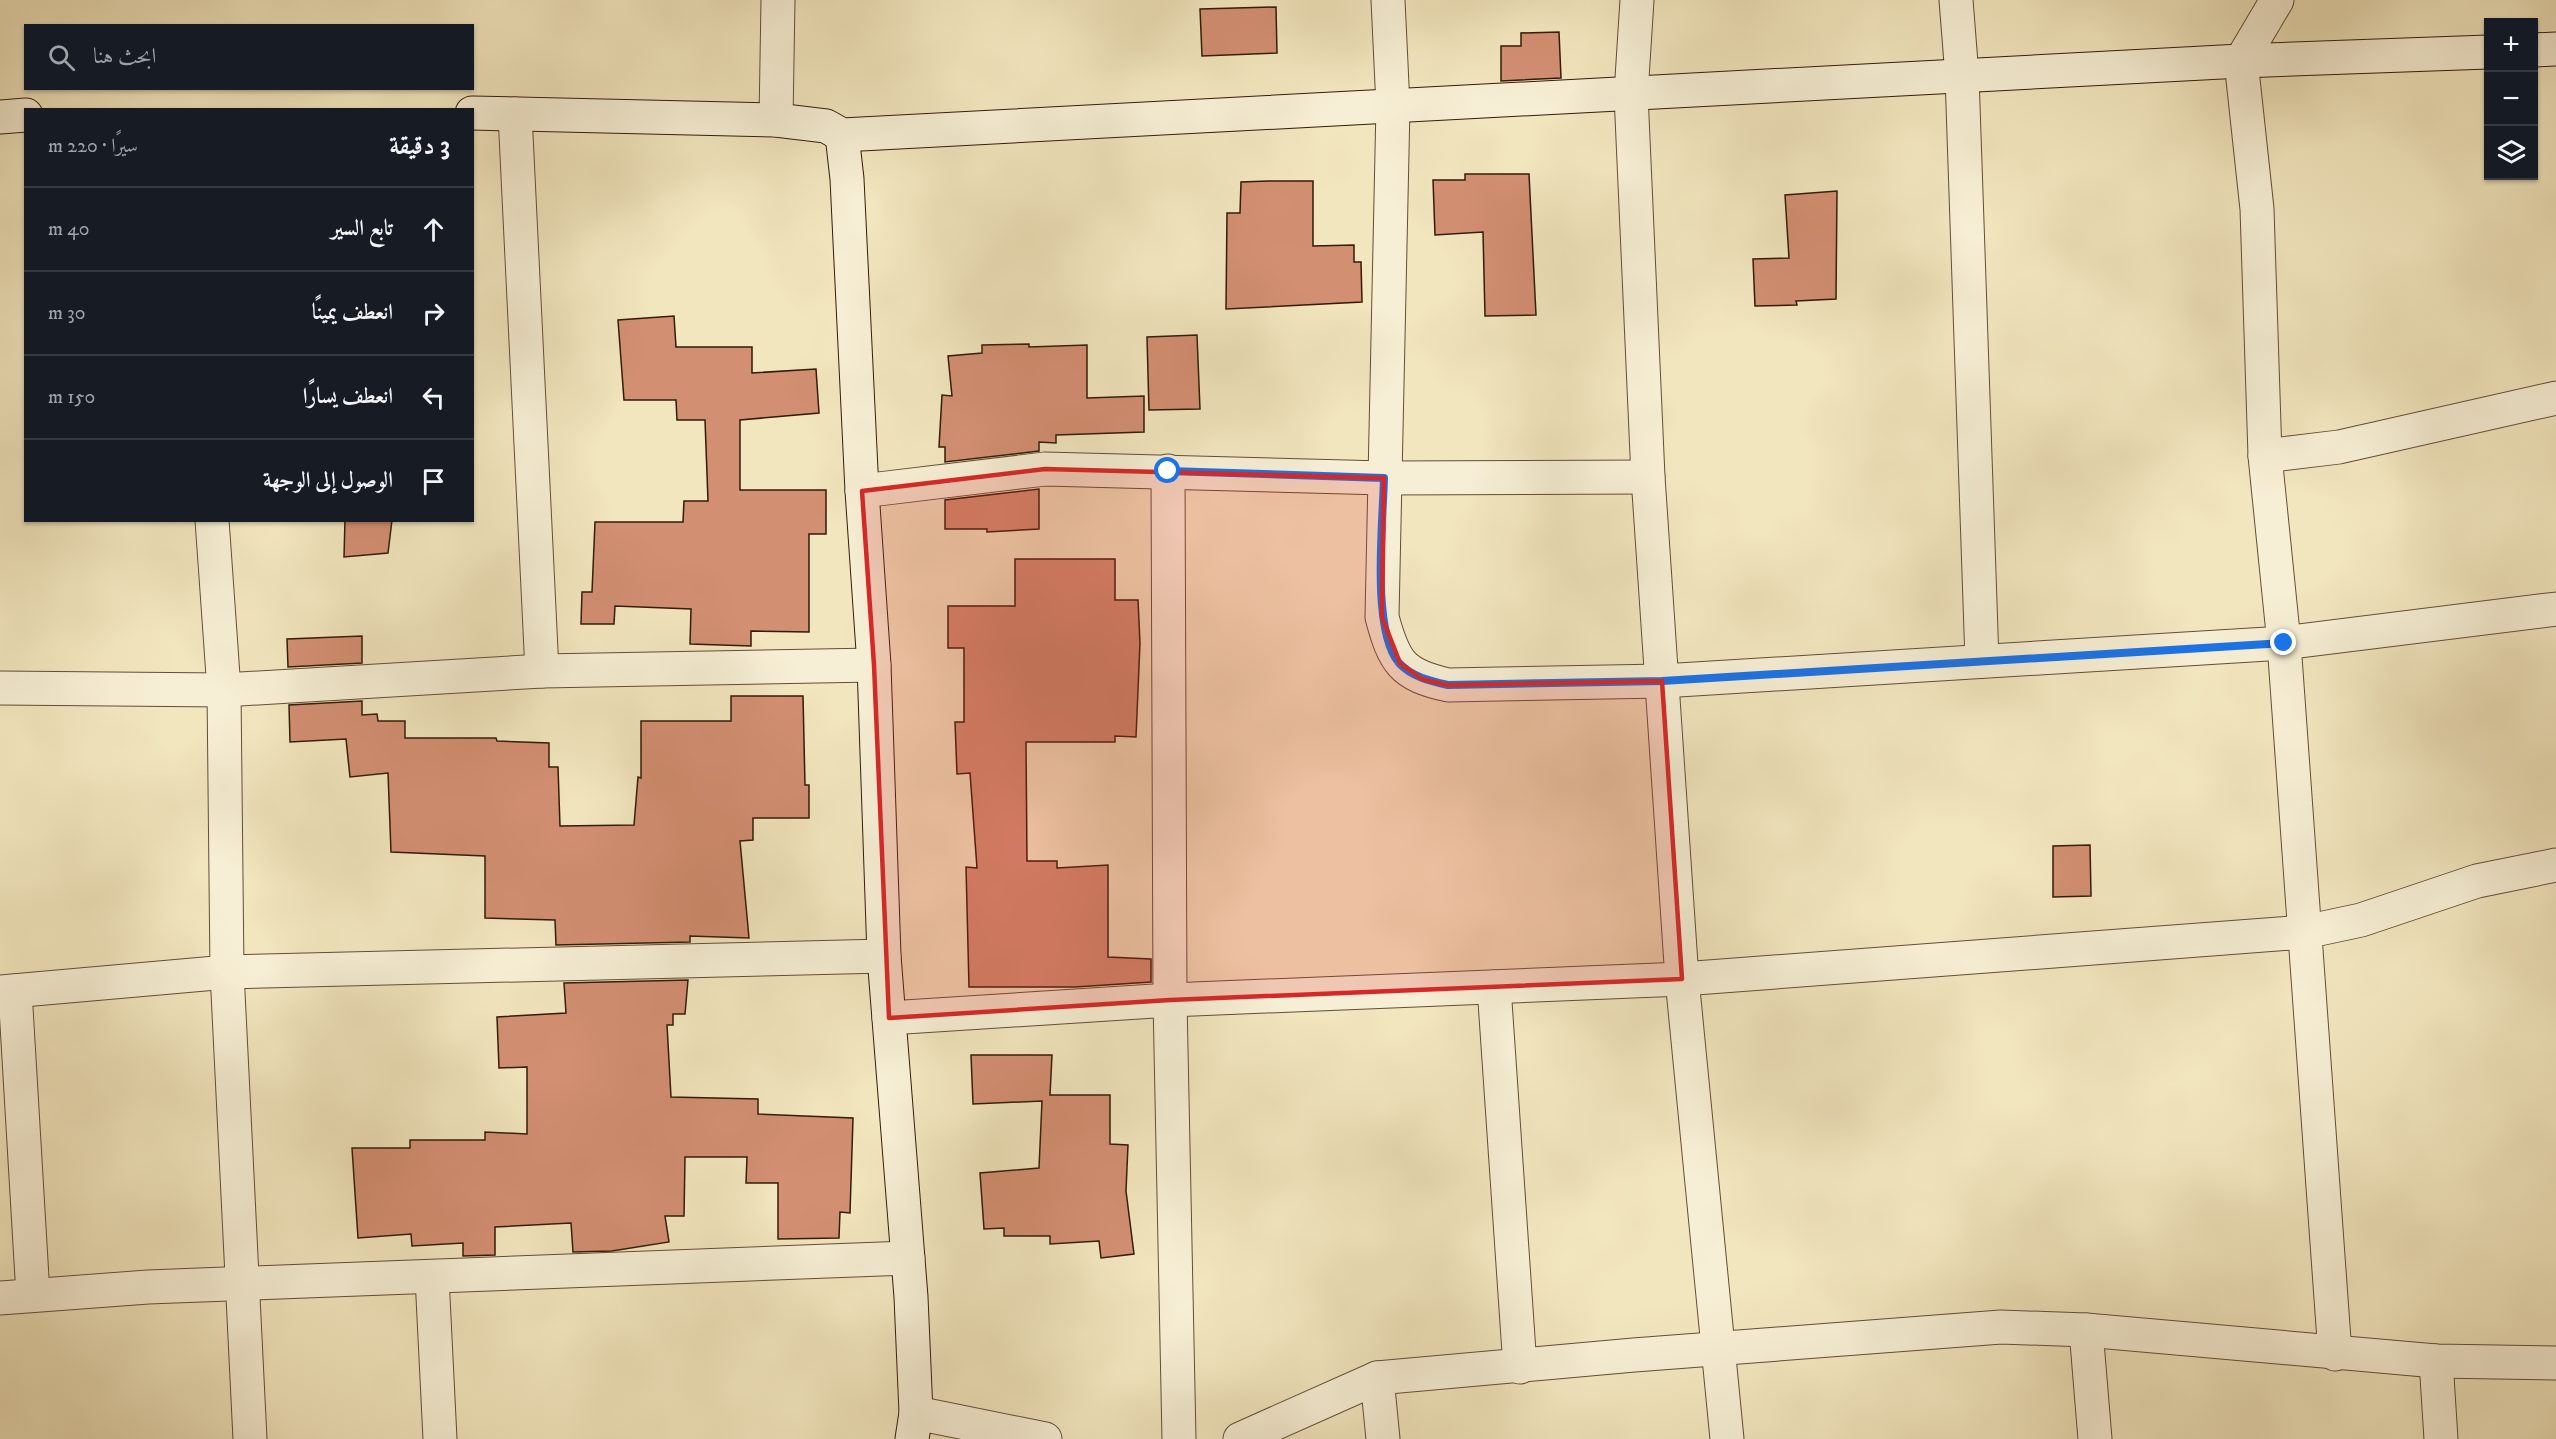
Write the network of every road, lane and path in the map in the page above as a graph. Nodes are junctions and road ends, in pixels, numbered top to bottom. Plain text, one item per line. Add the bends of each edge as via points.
1 (778, 0) edge
2 (1388, 0) edge
3 (1637, 0) edge
4 (1956, 0) edge
5 (2277, 0) edge
6 (2556, 49) edge
7 (2538, 50) edge
8 (2484, 52) edge
9 (2241, 62) junction
10 (1962, 76) junction
11 (1631, 93) junction
12 (1393, 106) junction
13 (474, 113) edge
14 (515, 114) junction
15 (24, 116) edge
16 (0, 117) edge
17 (776, 120) junction
18 (842, 135) junction
19 (2556, 398) edge
20 (2265, 456) junction
21 (1168, 471) junction
22 (1648, 477) junction
23 (1384, 478) junction
24 (862, 491) junction
25 (212, 522) edge
26 (2556, 609) edge
27 (2284, 643) junction
28 (1983, 661) junction
29 (874, 665) junction
30 (542, 671) junction
31 (1662, 681) junction
32 (0, 688) edge
33 (224, 690) junction
34 (2556, 865) edge
35 (2305, 932) junction
36 (884, 956) junction
37 (227, 972) junction
38 (1682, 979) junction
39 (1494, 987) junction
40 (7, 991) edge
41 (1170, 1000) junction
42 (889, 1018) junction
43 (908, 1258) junction
44 (432, 1277) junction
45 (244, 1285) junction
46 (33, 1295) junction
47 (0, 1298) edge
48 (2086, 1330) junction
49 (1719, 1350) junction
50 (2335, 1354) junction
51 (2436, 1361) junction
52 (2556, 1363) edge
53 (1520, 1366) junction
54 (1377, 1378) junction
55 (914, 1426) edge
56 (250, 1439) edge
57 (440, 1439) edge
58 (1045, 1439) edge
59 (1179, 1439) edge
60 (1240, 1439) edge
61 (1383, 1439) edge
62 (1727, 1439) edge
63 (2095, 1439) edge
64 (2441, 1439) edge

1 - 17 street
2 - 12 street
3 - 11 street
4 - 10 street
5 - 9 street
6 - 7 street
8 - 9 street
9 - 10 street
9 - 20 street via 2257,209
10 - 11 street
10 - 28 street
11 - 12 street
11 - 22 street
12 - 18 street
12 - 23 street
13 - 14 street
14 - 17 street
14 - 30 street
15 - 16 street
17 - 18 street via 826,126
18 - 24 street
19 - 20 street via 2339,447
20 - 27 street
21 - 23 street
21 - 24 street via 1045,470
21 - 41 street
22 - 23 street
22 - 31 street
23 - 31 street via 1382,617 1390,646 1400,663 1422,679 1448,685
24 - 29 street
25 - 33 street
26 - 27 street
27 - 28 street
27 - 35 street
28 - 31 street
29 - 30 street
29 - 36 street
30 - 33 street
31 - 38 street
32 - 33 street
33 - 37 street
34 - 35 street via 2477,881 2361,920
35 - 38 street
35 - 50 street
36 - 37 street
36 - 42 street
37 - 40 street
37 - 45 street
38 - 39 street
38 - 49 street
39 - 41 street
39 - 53 street
40 - 46 street
41 - 42 street
41 - 59 street
42 - 43 street
43 - 44 street
43 - 55 street
44 - 45 street
44 - 57 street
45 - 46 street
45 - 56 street
46 - 47 street
48 - 49 street via 2001,1327
48 - 50 street
48 - 63 street
49 - 53 street
49 - 62 street
50 - 51 street
51 - 52 street
51 - 64 street
53 - 54 street
54 - 60 street
54 - 61 street
55 - 58 street

